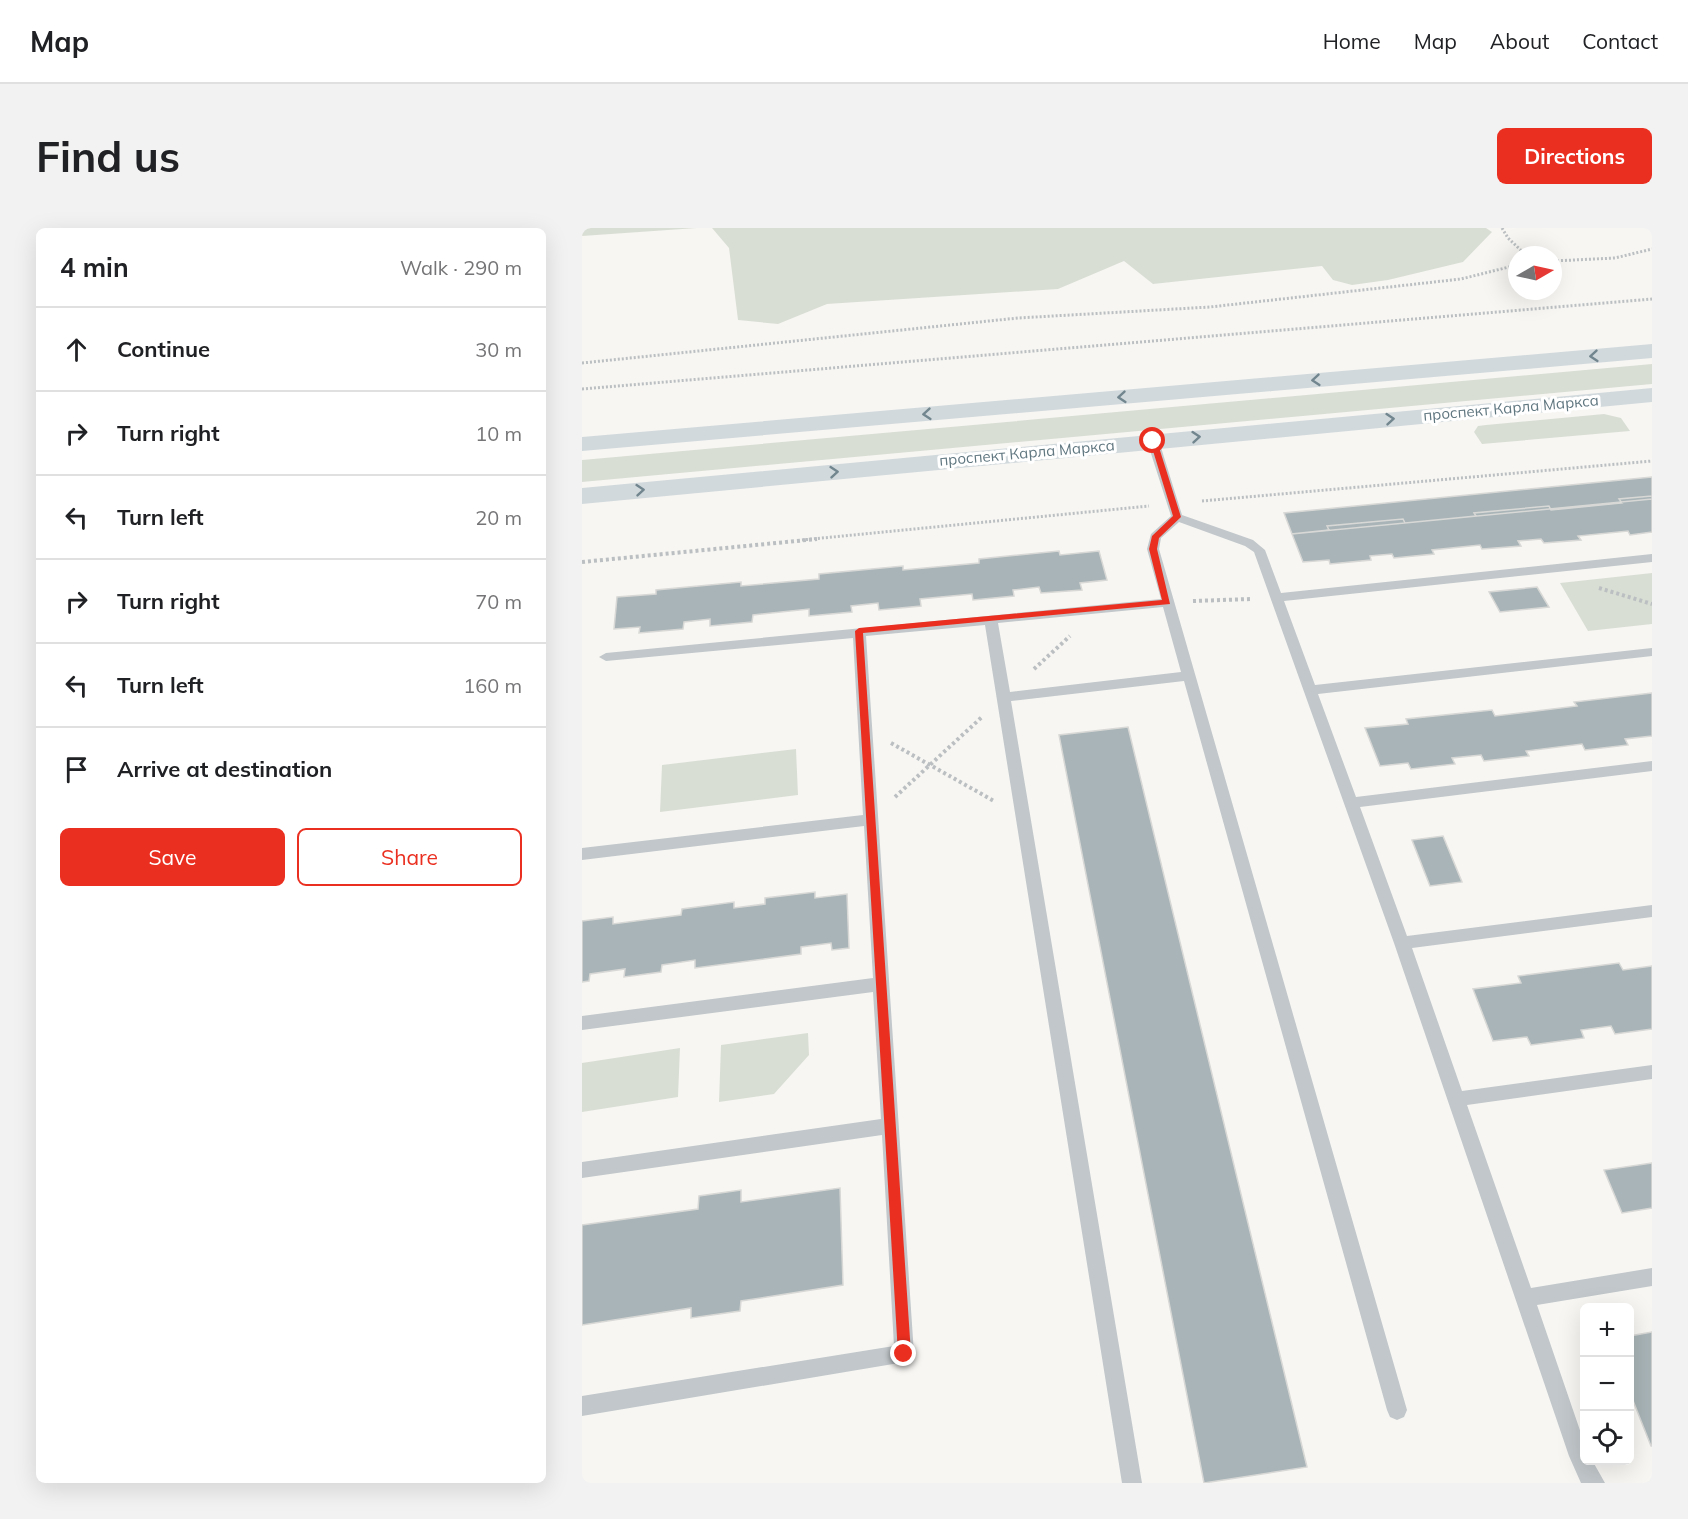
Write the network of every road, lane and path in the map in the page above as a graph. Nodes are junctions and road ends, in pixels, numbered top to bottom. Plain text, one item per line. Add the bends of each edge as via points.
1 (1502, 228) edge
2 (1516, 246) edge
3 (1652, 249) edge
4 (1562, 261) edge
5 (1508, 268) edge
6 (1652, 299) edge
7 (1652, 351) edge
8 (582, 363) edge
9 (582, 389) edge
10 (1652, 395) edge
11 (1153, 441) junction
12 (582, 444) edge
13 (1652, 461) edge
14 (582, 496) edge
15 (1174, 510) junction
16 (1652, 558) edge
17 (582, 562) edge
18 (1276, 598) junction
19 (1167, 603) junction
20 (991, 619) junction
21 (859, 631) junction
22 (1652, 652) edge
23 (606, 657) dead end
24 (1188, 676) junction
25 (1311, 690) junction
26 (1004, 697) junction
27 (865, 729) junction
28 (1652, 766) edge
29 (1351, 803) junction
30 (1024, 818) junction
31 (871, 820) junction
32 (582, 854) edge
33 (1652, 911) edge
34 (1402, 943) junction
35 (881, 984) junction
36 (582, 1023) edge
37 (1652, 1072) edge
38 (1456, 1099) junction
39 (890, 1125) junction
40 (582, 1170) edge
41 (1652, 1277) edge
42 (1526, 1298) junction
43 (582, 1406) edge
44 (1397, 1410) dead end
45 (1132, 1483) edge
46 (1595, 1483) edge

1 - 2 path
3 - 4 path via 1615,258
5 - 8 path via 1461,279 1210,307 1018,318
6 - 9 path
7 -> 12 street
11 -> 10 street, проспект Карла Маркса
14 -> 11 street, проспект Карла Маркса
11 - 15 lane
13 - 15 path
15 - 17 path
15 - 18 lane via 1259,550
15 - 19 lane via 1155,537 1153,549
16 - 18 lane
18 - 19 path
18 - 25 lane
19 - 20 lane
19 - 24 lane
20 - 21 lane
20 - 26 lane
21 - 23 lane
21 - 27 lane
22 - 25 lane
24 - 26 lane
24 - 44 lane
25 - 29 lane
26 - 30 lane
27 - 30 path
27 - 31 lane
28 - 29 lane
29 - 34 lane
30 - 45 lane
31 - 32 lane
31 - 35 lane
33 - 34 lane
34 - 38 lane
35 - 36 lane
35 - 39 lane
37 - 38 lane
38 - 42 lane
39 - 40 lane
39 - 43 lane via 904,1354
41 - 42 lane
42 - 46 lane via 1579,1456

